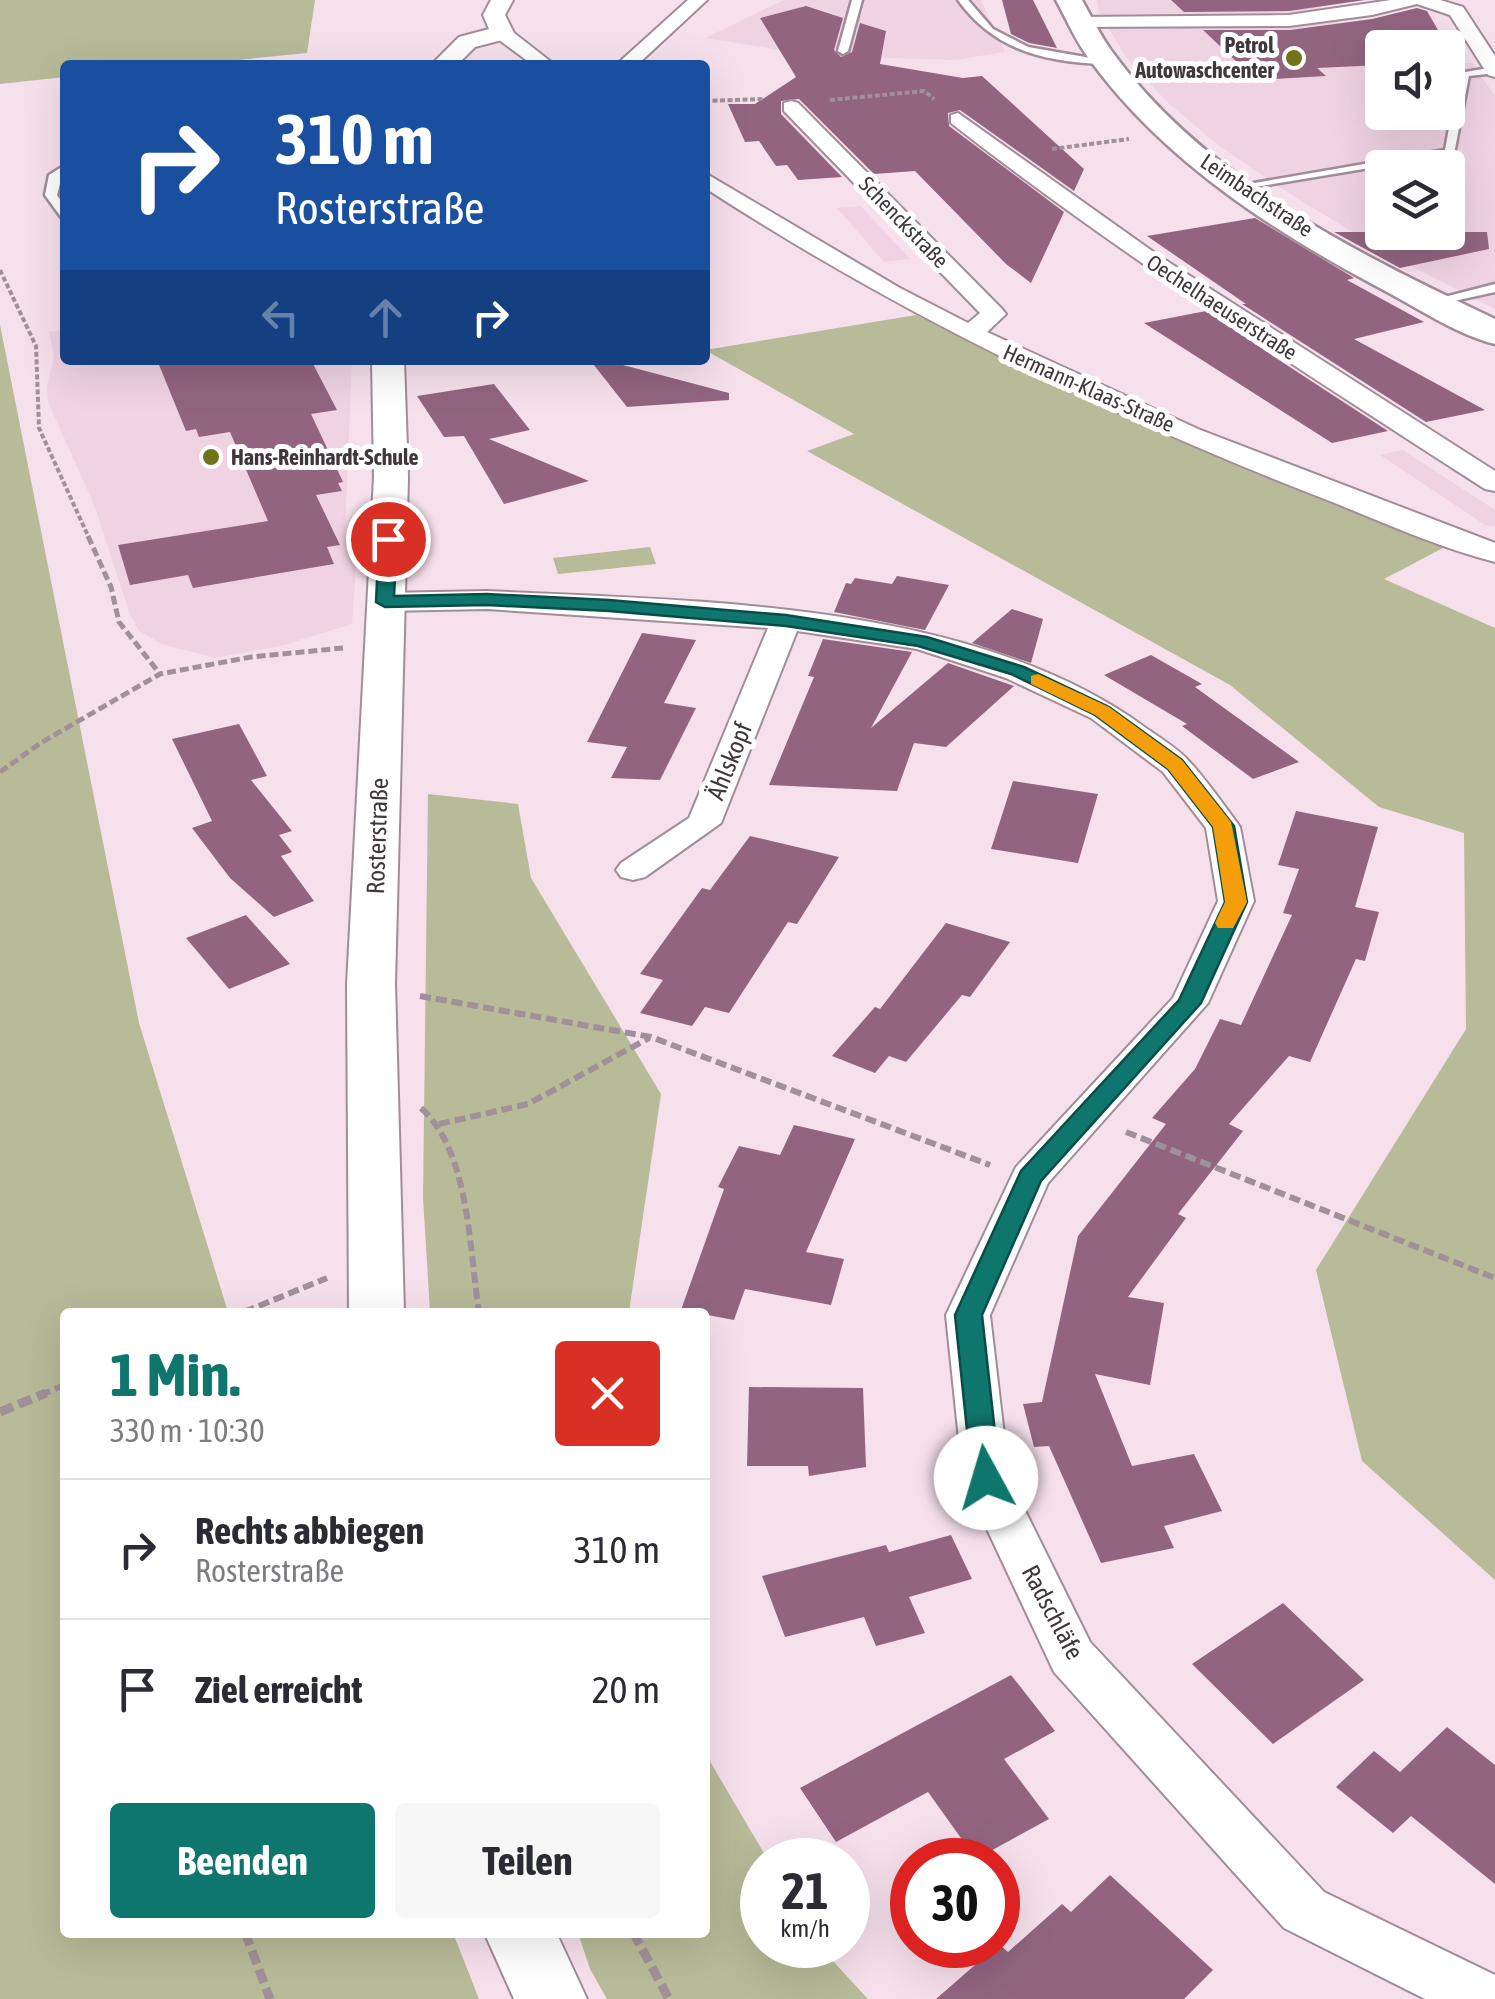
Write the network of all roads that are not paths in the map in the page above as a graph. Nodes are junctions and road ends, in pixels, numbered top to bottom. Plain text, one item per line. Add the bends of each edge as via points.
1 (499, 0) edge
2 (698, 0) edge
3 (857, 0) edge
4 (962, 0) edge
5 (1414, 0) edge
6 (1421, 0) edge
7 (1074, 11) edge
8 (502, 33) junction
9 (843, 51) dead end
10 (448, 60) edge
11 (539, 60) edge
12 (632, 60) edge
13 (1103, 61) junction
14 (1495, 71) edge
15 (791, 108) road end
16 (958, 119) dead end
17 (60, 172) edge
18 (710, 182) edge
19 (1237, 186) junction
20 (60, 207) edge
21 (1495, 288) edge
22 (1431, 302) junction
23 (1495, 332) edge
24 (970, 334) junction
25 (388, 365) edge
26 (1495, 483) edge
27 (1495, 553) edge
28 (786, 620) junction
29 (384, 623) junction
30 (634, 870) dead end
31 (376, 1308) edge
32 (522, 1938) edge
33 (551, 1999) edge
34 (1484, 1999) edge

1 - 8 street via 494,15
2 - 12 street
3 - 9 lane
4 - 13 lane via 992,32 1022,50 1063,61
5 - 7 street via 1294,22
6 - 14 street via 1456,11
7 - 13 main road, Leimbachstraße
8 - 10 street via 467,42
8 - 11 street
13 - 19 main road, Leimbachstraße via 1170,134
14 - 19 lane via 1464,73 1450,152
15 - 24 street, Schenckstraße via 994,314
16 - 26 street, Oechelhaeuserstraße via 1240,322
17 - 20 lane via 52,195
18 - 24 street, Hermann-Klaas-Straße
19 - 22 main road, Leimbachstraße
21 - 22 lane
22 - 23 main road, Leimbachstraße
24 - 27 street, Hermann-Klaas-Straße via 1223,448
25 - 29 street, Rosterstraße
28 - 29 street, Radschläfe via 557,603
28 - 30 street, Ählskopf via 704,823
28 - 34 street, Radschläfe via 920,641 1018,670 1102,711 1175,764 1224,826 1236,902 1189,1003 1030,1177 968,1315 986,1478 1072,1657 1304,1910
29 - 31 street, Rosterstraße via 371,984
32 - 33 street

